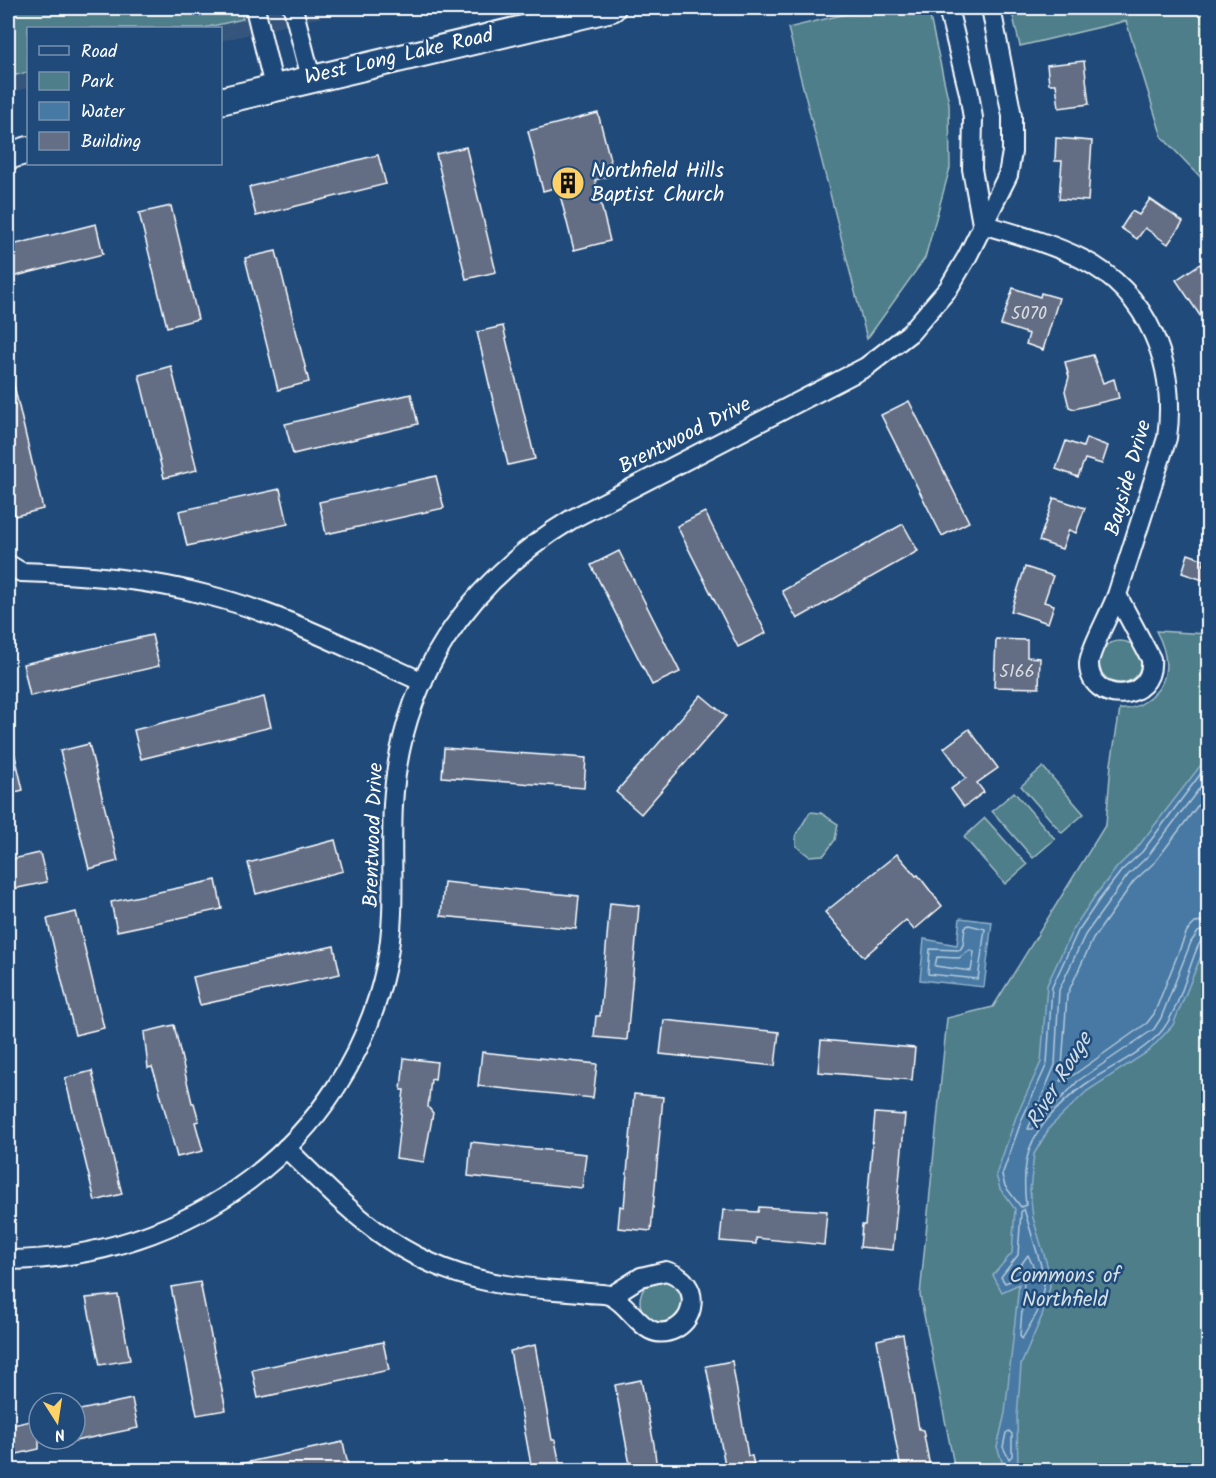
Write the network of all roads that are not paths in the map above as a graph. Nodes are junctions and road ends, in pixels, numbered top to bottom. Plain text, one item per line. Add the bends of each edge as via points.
1 (255, 8) edge
2 (293, 8) edge
3 (612, 8) edge
4 (948, 8) edge
5 (991, 8) edge
6 (311, 78) junction
7 (274, 87) junction
8 (222, 100) edge
9 (27, 150) edge
10 (8, 156) edge
11 (982, 224) junction
12 (12, 573) edge
13 (1117, 595) junction
14 (423, 682) junction
15 (286, 1149) junction
16 (8, 1260) edge
17 (610, 1296) dead end

1 - 7 street
2 - 6 street
3 - 6 main road, West Long Lake Road
4 - 11 street via 969,93 972,169
5 - 11 street, Brentwood Drive via 1011,103 1012,152 1008,175
6 - 7 main road, West Long Lake Road
7 - 8 main road, West Long Lake Road
9 - 10 main road
11 - 13 street, Bayside Drive via 1039,241 1093,265 1129,296 1157,341 1168,377 1170,419
11 - 14 street, Brentwood Drive via 948,290 889,352 828,388 572,519 532,545 476,596 441,645
12 - 14 street via 118,579 214,597 288,622
13 - 13 street, Bayside Drive via 1089,664 1099,686 1115,694 1127,694 1145,682 1152,667
14 - 15 street, Brentwood Drive via 399,751 393,808 394,907 380,985 363,1036 347,1066 320,1108
15 - 16 street, Brentwood Drive via 211,1206 154,1235 78,1256
15 - 17 street via 377,1234 424,1261 485,1281

